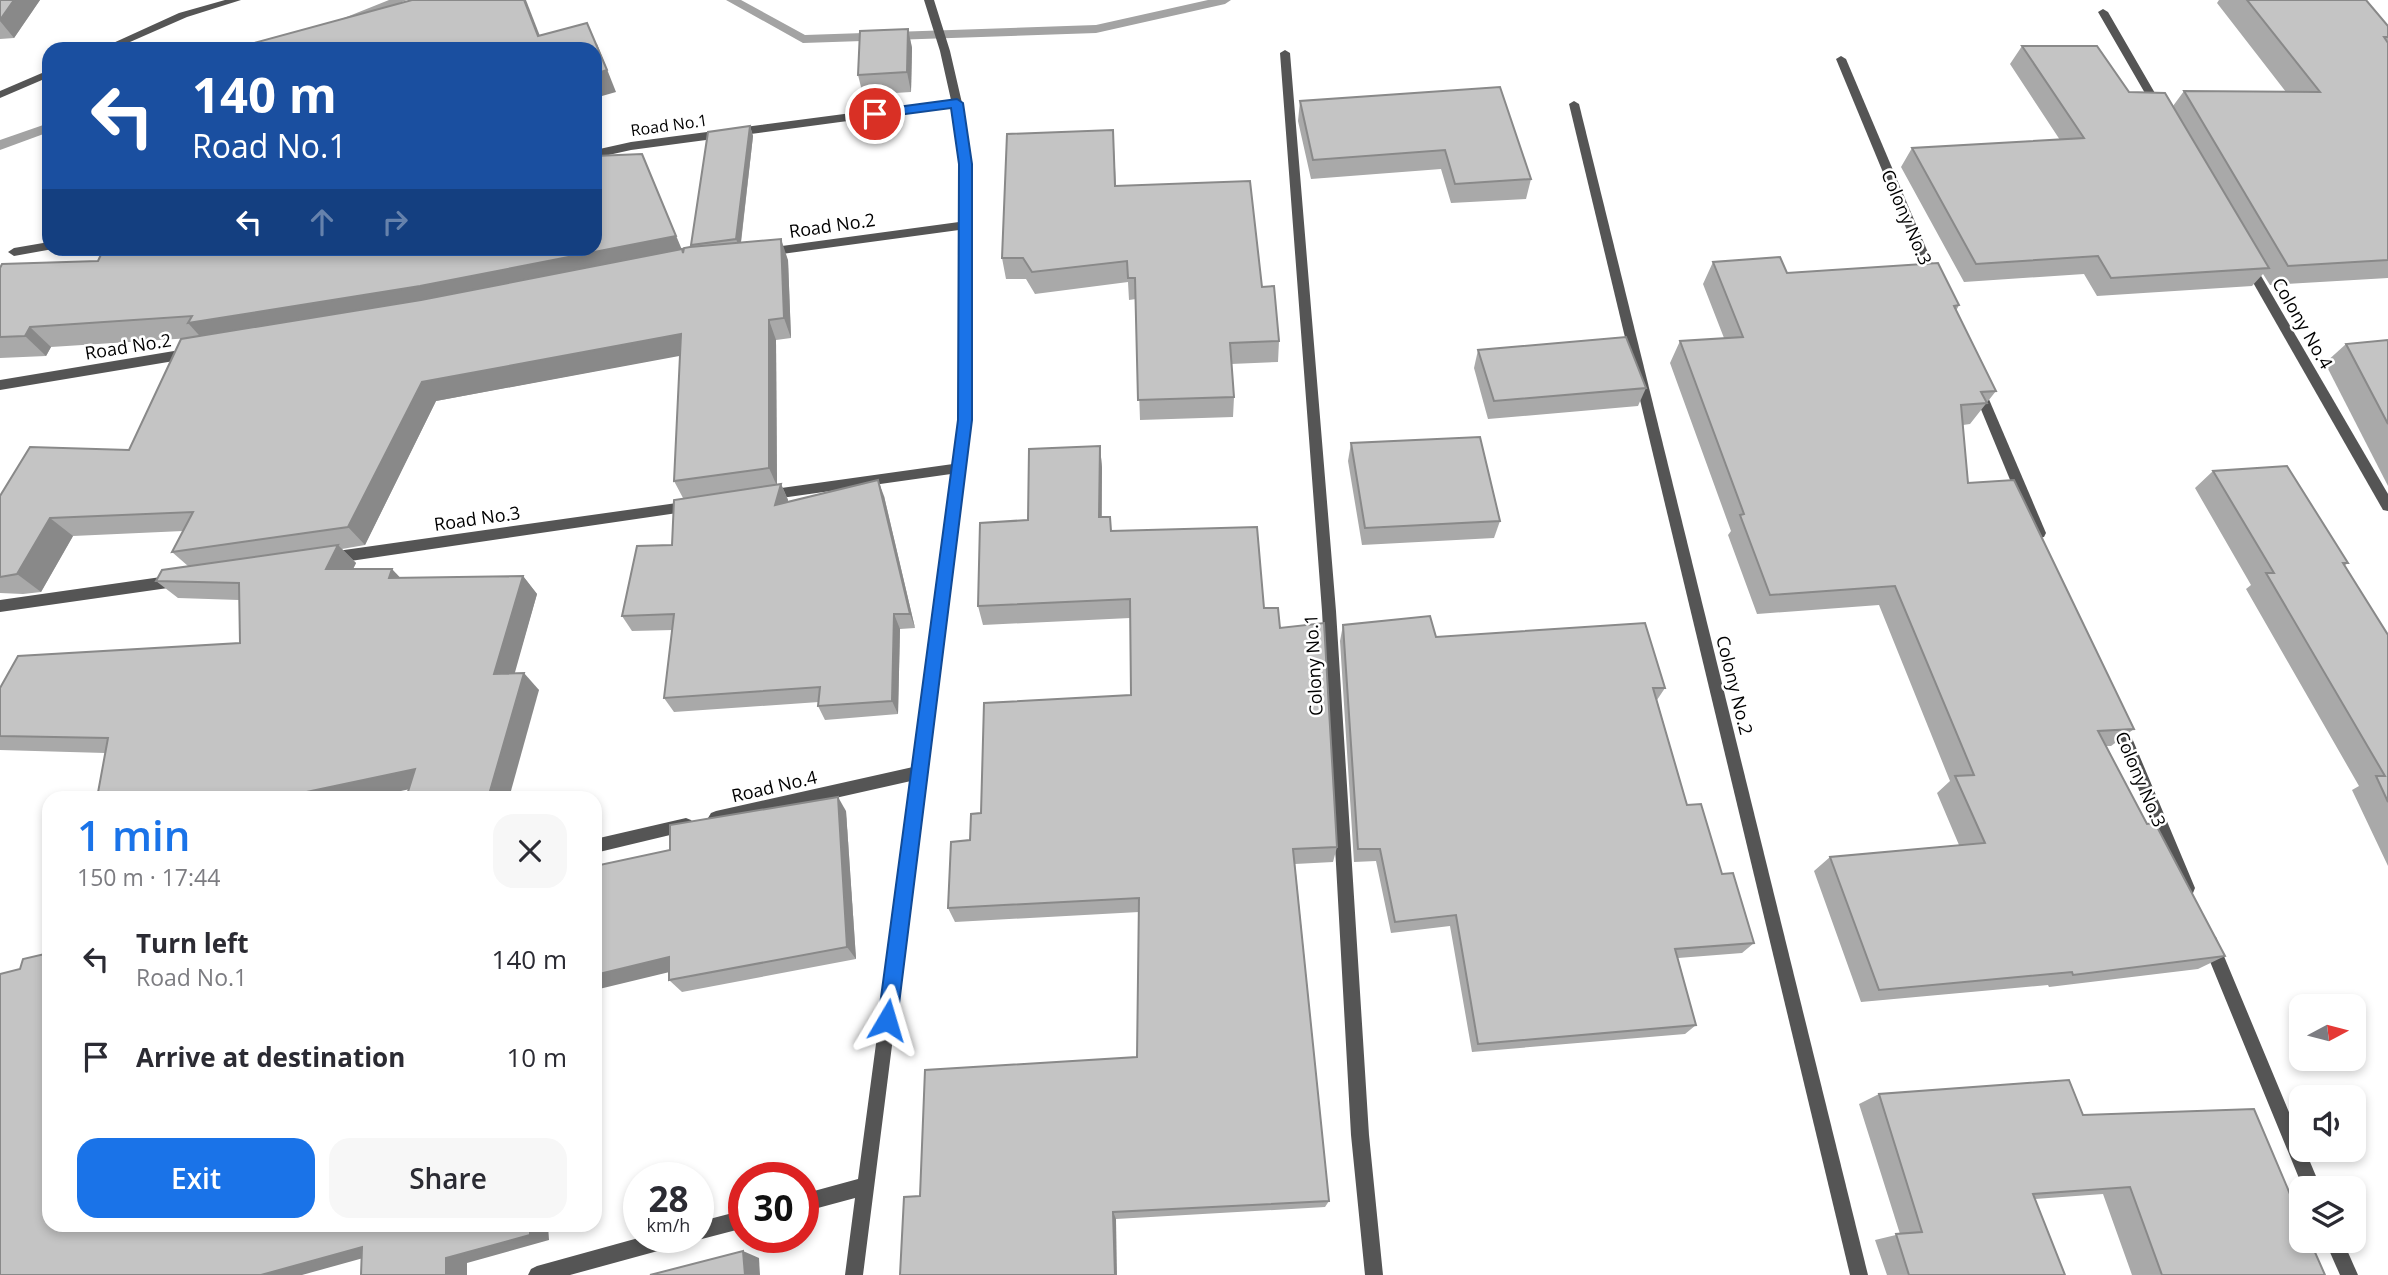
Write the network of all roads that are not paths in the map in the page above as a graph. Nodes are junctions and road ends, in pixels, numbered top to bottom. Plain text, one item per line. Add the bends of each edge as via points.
1 (184, 0) edge
2 (236, 0) edge
3 (931, 4) edge
4 (2103, 12) dead end
5 (183, 15) junction
6 (121, 42) edge
7 (1285, 53) dead end
8 (1841, 59) dead end
9 (42, 76) edge
10 (0, 95) edge
11 (957, 103) junction
12 (1574, 104) dead end
13 (2166, 120) edge
14 (602, 152) edge
15 (965, 225) junction
16 (42, 247) edge
17 (14, 252) dead end
18 (2242, 253) edge
19 (752, 254) edge
20 (1937, 290) edge
21 (204, 351) edge
22 (1975, 380) edge
23 (0, 385) edge
24 (960, 468) junction
25 (754, 497) edge
26 (699, 505) edge
27 (2388, 506) edge
28 (2045, 547) edge
29 (315, 561) edge
30 (192, 578) edge
31 (0, 606) edge
32 (2109, 701) edge
33 (920, 772) junction
34 (602, 844) edge
35 (2194, 906) edge
36 (2205, 932) edge
37 (2307, 1176) edge
38 (866, 1186) junction
39 (819, 1199) edge
40 (623, 1251) edge
41 (2339, 1253) edge
42 (537, 1275) edge
43 (855, 1275) edge
44 (1374, 1275) edge
45 (1859, 1275) edge
46 (2349, 1275) edge

1 - 5 street
2 - 5 street
3 - 11 street
4 - 13 street
5 - 6 street
7 - 44 street, Colony No.1 via 1329,611 1360,1135
8 - 20 street, Colony No.3
9 - 10 street
11 - 14 street, Road No.1
11 - 15 street via 965,164
12 - 45 street, Colony No.2
15 - 19 street, Road No.2
15 - 24 street via 965,420
16 - 17 street
18 - 27 street, Colony No.4
21 - 23 street, Road No.2
22 - 28 street
24 - 25 street
24 - 33 street
26 - 29 street, Road No.3
30 - 31 street
32 - 35 street, Colony No.3
33 - 34 street, Road No.4
33 - 38 street
36 - 37 street
38 - 39 street
38 - 43 street
40 - 42 street
41 - 46 street

